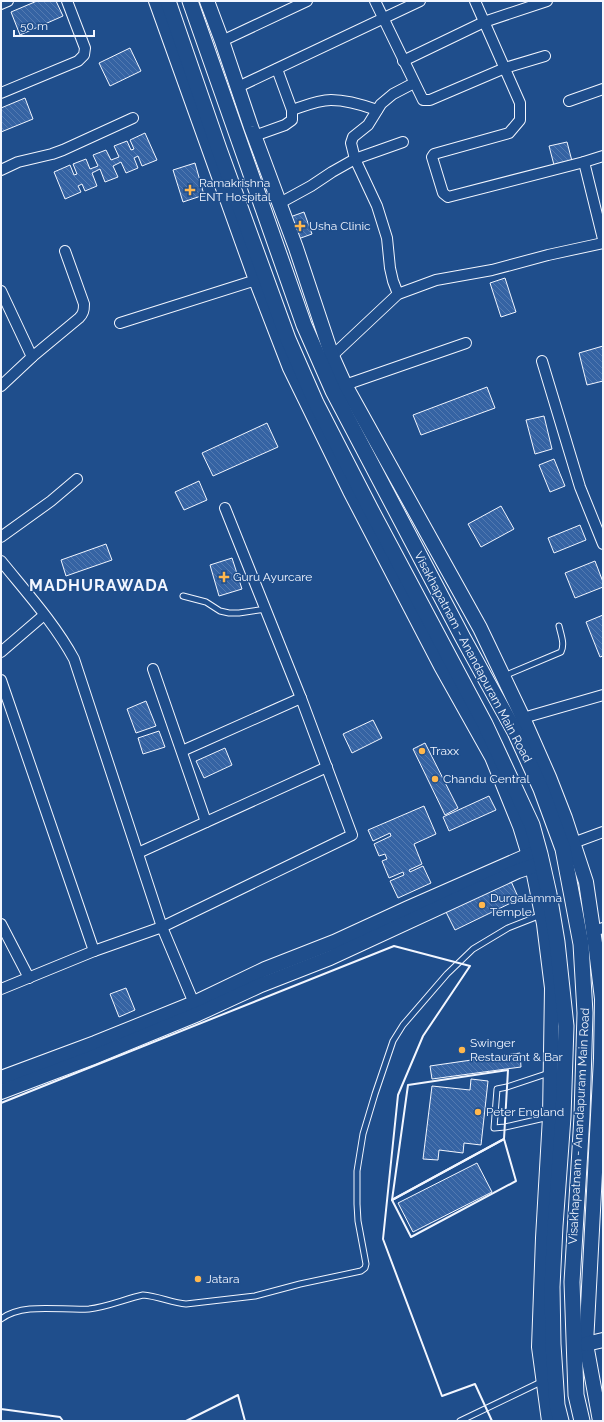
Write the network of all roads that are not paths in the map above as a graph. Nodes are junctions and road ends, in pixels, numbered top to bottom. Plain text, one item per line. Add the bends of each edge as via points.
1 (8, 1) edge
2 (67, 1) edge
3 (156, 1) edge
4 (168, 1) edge
5 (190, 1) edge
6 (207, 1) edge
7 (307, 1) edge
8 (375, 1) edge
9 (420, 1) edge
10 (475, 1) edge
11 (547, 1) edge
12 (1, 4) edge
13 (383, 18) junction
14 (484, 22) junction
15 (222, 41) junction
16 (545, 56) dead end
17 (403, 61) junction
18 (505, 68) junction
19 (277, 69) junction
20 (411, 84) junction
21 (238, 87) junction
22 (603, 89) edge
23 (1, 93) edge
24 (569, 101) dead end
25 (292, 110) junction
26 (377, 110) junction
27 (133, 118) dead end
28 (254, 136) junction
29 (403, 142) dead end
30 (603, 156) edge
31 (355, 158) junction
32 (584, 162) junction
33 (1, 170) edge
34 (280, 203) junction
35 (603, 239) edge
36 (603, 243) edge
37 (65, 251) dead end
38 (256, 280) junction
39 (1, 291) edge
40 (398, 294) junction
41 (120, 323) dead end
42 (466, 343) dead end
43 (332, 356) junction
44 (32, 357) junction
45 (542, 361) dead end
46 (345, 385) junction
47 (1, 386) edge
48 (77, 479) dead end
49 (225, 508) dead end
50 (1, 537) edge
51 (603, 544) edge
52 (1, 561) edge
53 (183, 596) dead end
54 (266, 609) junction
55 (44, 615) junction
56 (559, 626) dead end
57 (1, 652) edge
58 (153, 669) dead end
59 (503, 677) junction
60 (1, 680) edge
61 (603, 696) edge
62 (301, 698) junction
63 (523, 718) junction
64 (182, 751) junction
65 (327, 767) junction
66 (206, 822) junction
67 (603, 832) edge
68 (573, 843) junction
69 (138, 853) junction
70 (536, 859) junction
71 (542, 915) junction
72 (1, 924) edge
73 (162, 927) junction
74 (598, 929) edge
75 (94, 951) junction
76 (29, 978) junction
77 (1, 989) edge
78 (196, 1009) junction
79 (551, 1073) junction
80 (1, 1078) edge
81 (1, 1092) edge
82 (550, 1117) junction
83 (1, 1319) edge
84 (603, 1340) edge
85 (586, 1344) junction
86 (544, 1380) junction
87 (460, 1421) edge
88 (550, 1421) edge
89 (561, 1421) edge
90 (582, 1421) edge
91 (600, 1421) edge

1 - 12 street
2 - 23 street via 85,48 84,55 78,61
3 - 38 street
4 - 70 main road, Visakhapatnam - Anandapuram Main Road via 288,339 316,402 363,494 485,724 532,825
5 - 90 main road, Visakhapatnam - Anandapuram Main Road via 299,310 333,391 462,638 515,732 541,789 563,849 581,944 585,1013 572,1282 576,1395
6 - 15 street
7 - 15 street
8 - 13 street
9 - 13 street
10 - 14 street
11 - 14 street
13 - 17 street
13 - 19 street
14 - 17 street
14 - 18 street
15 - 21 street
16 - 18 street
17 - 20 street
18 - 20 street via 426,101
18 - 32 street via 520,103 520,120 509,133 434,154 432,157 443,193 448,197
19 - 21 street
19 - 25 street
20 - 26 street via 387,98
21 - 28 street
22 - 24 street
25 - 26 street via 331,100
25 - 28 street via 293,116 289,123
26 - 31 street via 368,125 351,140
27 - 33 street via 63,150 18,162
28 - 34 street
29 - 31 street
30 - 32 street
31 - 34 street
31 - 40 street via 387,238 390,268
32 - 35 street
34 - 43 street
36 - 40 street via 492,270 436,280
37 - 44 street via 84,310 79,318
38 - 41 street
38 - 70 street via 290,368 350,491 441,666 492,757
39 - 44 street
40 - 43 street
42 - 46 street
43 - 46 street
44 - 47 street
45 - 51 street via 580,487
46 - 59 street via 480,628
48 - 50 street
49 - 54 street
52 - 55 street
53 - 54 lane via 206,602 220,611 229,613
54 - 62 street
55 - 57 street
55 - 69 street via 68,646 74,659
56 - 59 lane via 563,642 561,652
58 - 64 street
59 - 63 street
60 - 75 street
61 - 63 street
62 - 64 street
62 - 65 street
63 - 68 street via 552,784
64 - 66 street
65 - 66 street
65 - 73 street via 352,835
66 - 69 street
67 - 68 street
68 - 74 street
69 - 73 street
70 - 71 street
70 - 78 street via 330,958
70 - 89 main road, Visakhapatnam - Anandapuram Main Road via 549,894 566,1026 552,1288 553,1351 557,1405
71 - 79 street via 552,988
71 - 83 lane via 508,928 473,949 447,974 408,1019 393,1041 363,1134 357,1171 358,1221 366,1264 361,1271 255,1296 186,1304 143,1295 90,1309 24,1310 13,1312
72 - 76 street
73 - 75 street
73 - 78 street
74 - 85 street via 602,999 601,1058
75 - 76 street
76 - 77 street
78 - 80 street
78 - 81 street via 91,1058
79 - 82 street
79 - 82 lane via 497,1089 494,1128
82 - 86 street via 539,1347
84 - 85 street
85 - 91 street
86 - 87 lane
86 - 88 street

